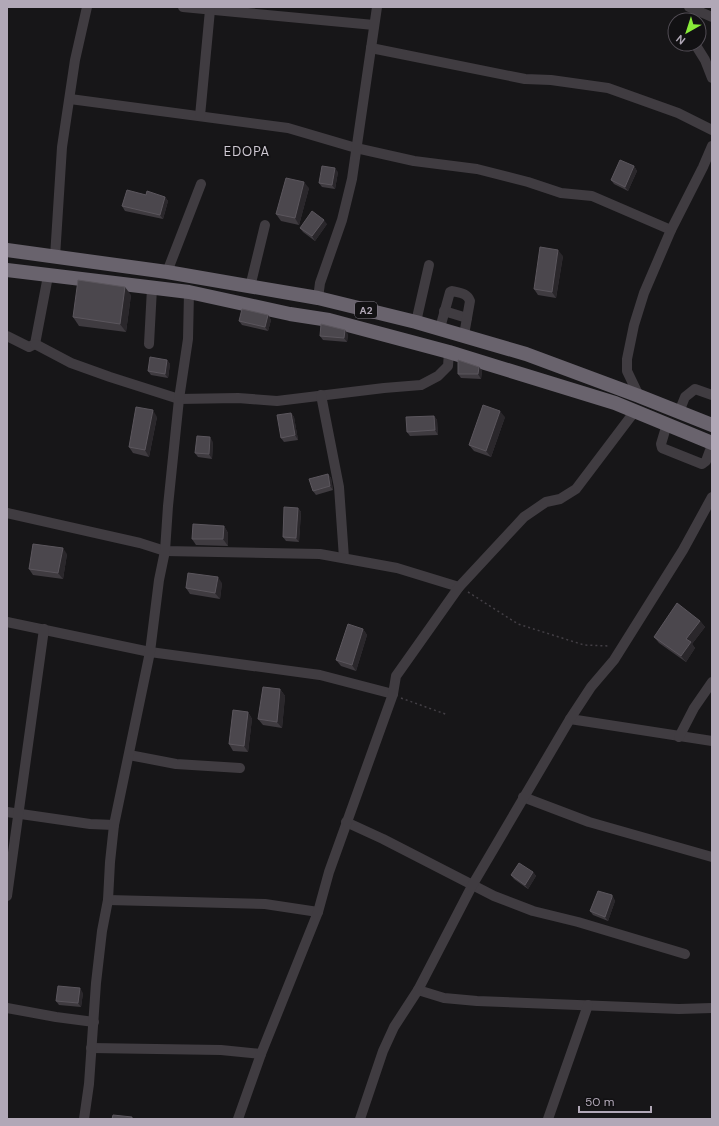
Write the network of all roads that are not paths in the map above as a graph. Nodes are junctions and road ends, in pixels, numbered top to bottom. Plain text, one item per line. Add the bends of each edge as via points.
1 (87, 7) edge
2 (184, 7) edge
3 (377, 7) edge
4 (689, 7) edge
5 (210, 10) junction
6 (712, 17) edge
7 (374, 25) junction
8 (371, 48) junction
9 (700, 52) edge
10 (712, 78) edge
11 (70, 99) junction
12 (200, 116) junction
13 (712, 130) edge
14 (712, 146) edge
15 (356, 148) junction
16 (201, 184) dead end
17 (265, 224) dead end
18 (672, 230) junction
19 (7, 250) edge
20 (55, 257) junction
21 (429, 265) dead end
22 (7, 270) edge
23 (167, 272) junction
24 (48, 276) junction
25 (250, 287) junction
26 (152, 288) junction
27 (189, 292) junction
28 (318, 298) junction
29 (444, 311) junction
30 (467, 318) junction
31 (416, 322) junction
32 (440, 328) junction
33 (7, 336) edge
34 (464, 336) junction
35 (35, 344) junction
36 (149, 344) dead end
37 (449, 352) junction
38 (321, 395) junction
39 (712, 395) edge
40 (639, 396) junction
41 (180, 399) junction
42 (635, 411) junction
43 (680, 412) junction
44 (667, 424) junction
45 (712, 425) edge
46 (712, 444) edge
47 (712, 497) edge
48 (7, 513) edge
49 (165, 551) junction
50 (344, 558) junction
51 (459, 587) junction
52 (7, 622) edge
53 (44, 629) junction
54 (150, 652) junction
55 (712, 682) edge
56 (393, 694) junction
57 (570, 719) junction
58 (679, 737) junction
59 (712, 741) edge
60 (129, 755) junction
61 (240, 768) dead end
62 (523, 797) junction
63 (7, 812) edge
64 (19, 814) junction
65 (346, 822) junction
66 (114, 824) junction
67 (712, 857) edge
68 (473, 884) junction
69 (7, 896) edge
70 (108, 900) junction
71 (318, 912) junction
72 (685, 954) dead end
73 (418, 990) junction
74 (588, 1005) junction
75 (7, 1008) edge
76 (712, 1008) edge
77 (94, 1022) junction
78 (91, 1048) junction
79 (261, 1054) junction
80 (84, 1119) edge
81 (238, 1119) edge
82 (360, 1119) edge
83 (548, 1119) edge

1 - 11 street via 75,60
2 - 5 street
3 - 7 street
4 - 6 street
5 - 7 street
5 - 12 street
7 - 8 street
8 - 13 street via 525,79 608,88 678,113
8 - 15 street
9 - 10 street
11 - 12 street
11 - 20 street via 62,147
12 - 15 street via 288,128
14 - 18 street
15 - 18 street via 414,161 477,169 561,193 592,196
15 - 28 street via 342,220 320,283
16 - 23 street
17 - 25 street
18 - 40 street via 644,293 630,340 627,371
19 - 20 highway, A2
20 - 23 highway, A2
21 - 31 street
22 - 24 highway, A2
23 - 25 highway, A2
24 - 26 highway, A2
24 - 35 street
25 - 28 highway, A2
26 - 27 highway, A2
26 - 36 street
27 - 37 highway, A2 via 329,320
27 - 41 street via 188,339
28 - 31 highway, A2
29 - 30 street
29 - 30 street via 450,292 464,294 470,301
29 - 32 street
30 - 34 street
31 - 32 highway, A2
32 - 34 highway, A2
33 - 35 street via 29,347
34 - 40 highway, A2 via 526,354
35 - 41 street via 71,363
37 - 38 street via 448,366 438,376 421,385
37 - 42 highway, A2
38 - 41 street via 277,401 238,398
38 - 50 street via 339,487
39 - 43 street via 695,389 685,397
40 - 43 highway, A2
41 - 49 street
42 - 44 highway, A2
42 - 51 street via 576,489 560,499 546,502 524,517
43 - 45 highway, A2
44 - 46 highway, A2
44 - 46 street via 662,448 702,464 706,462
47 - 57 street via 653,600 614,660
48 - 49 street
49 - 50 street via 320,554
49 - 54 street
50 - 51 street via 397,568
51 - 56 street via 396,676
52 - 53 street
53 - 54 street
53 - 64 street
54 - 56 street via 320,675
54 - 60 street
55 - 58 street via 694,708
56 - 65 street
57 - 58 street
57 - 62 street
58 - 59 street
60 - 61 street via 176,764
60 - 66 street
62 - 67 street via 589,822
62 - 68 street
63 - 64 street
64 - 66 street via 90,824
64 - 69 street
65 - 68 street
65 - 71 street
66 - 70 street
68 - 72 street via 494,896 534,911
68 - 73 street
70 - 71 street via 265,904
70 - 77 street via 96,983
71 - 79 street
73 - 74 street via 444,998 477,1001
73 - 82 street via 394,1027 380,1058
74 - 76 street
74 - 83 street
75 - 77 street
77 - 78 street
78 - 79 street via 221,1050
78 - 80 street
79 - 81 street

